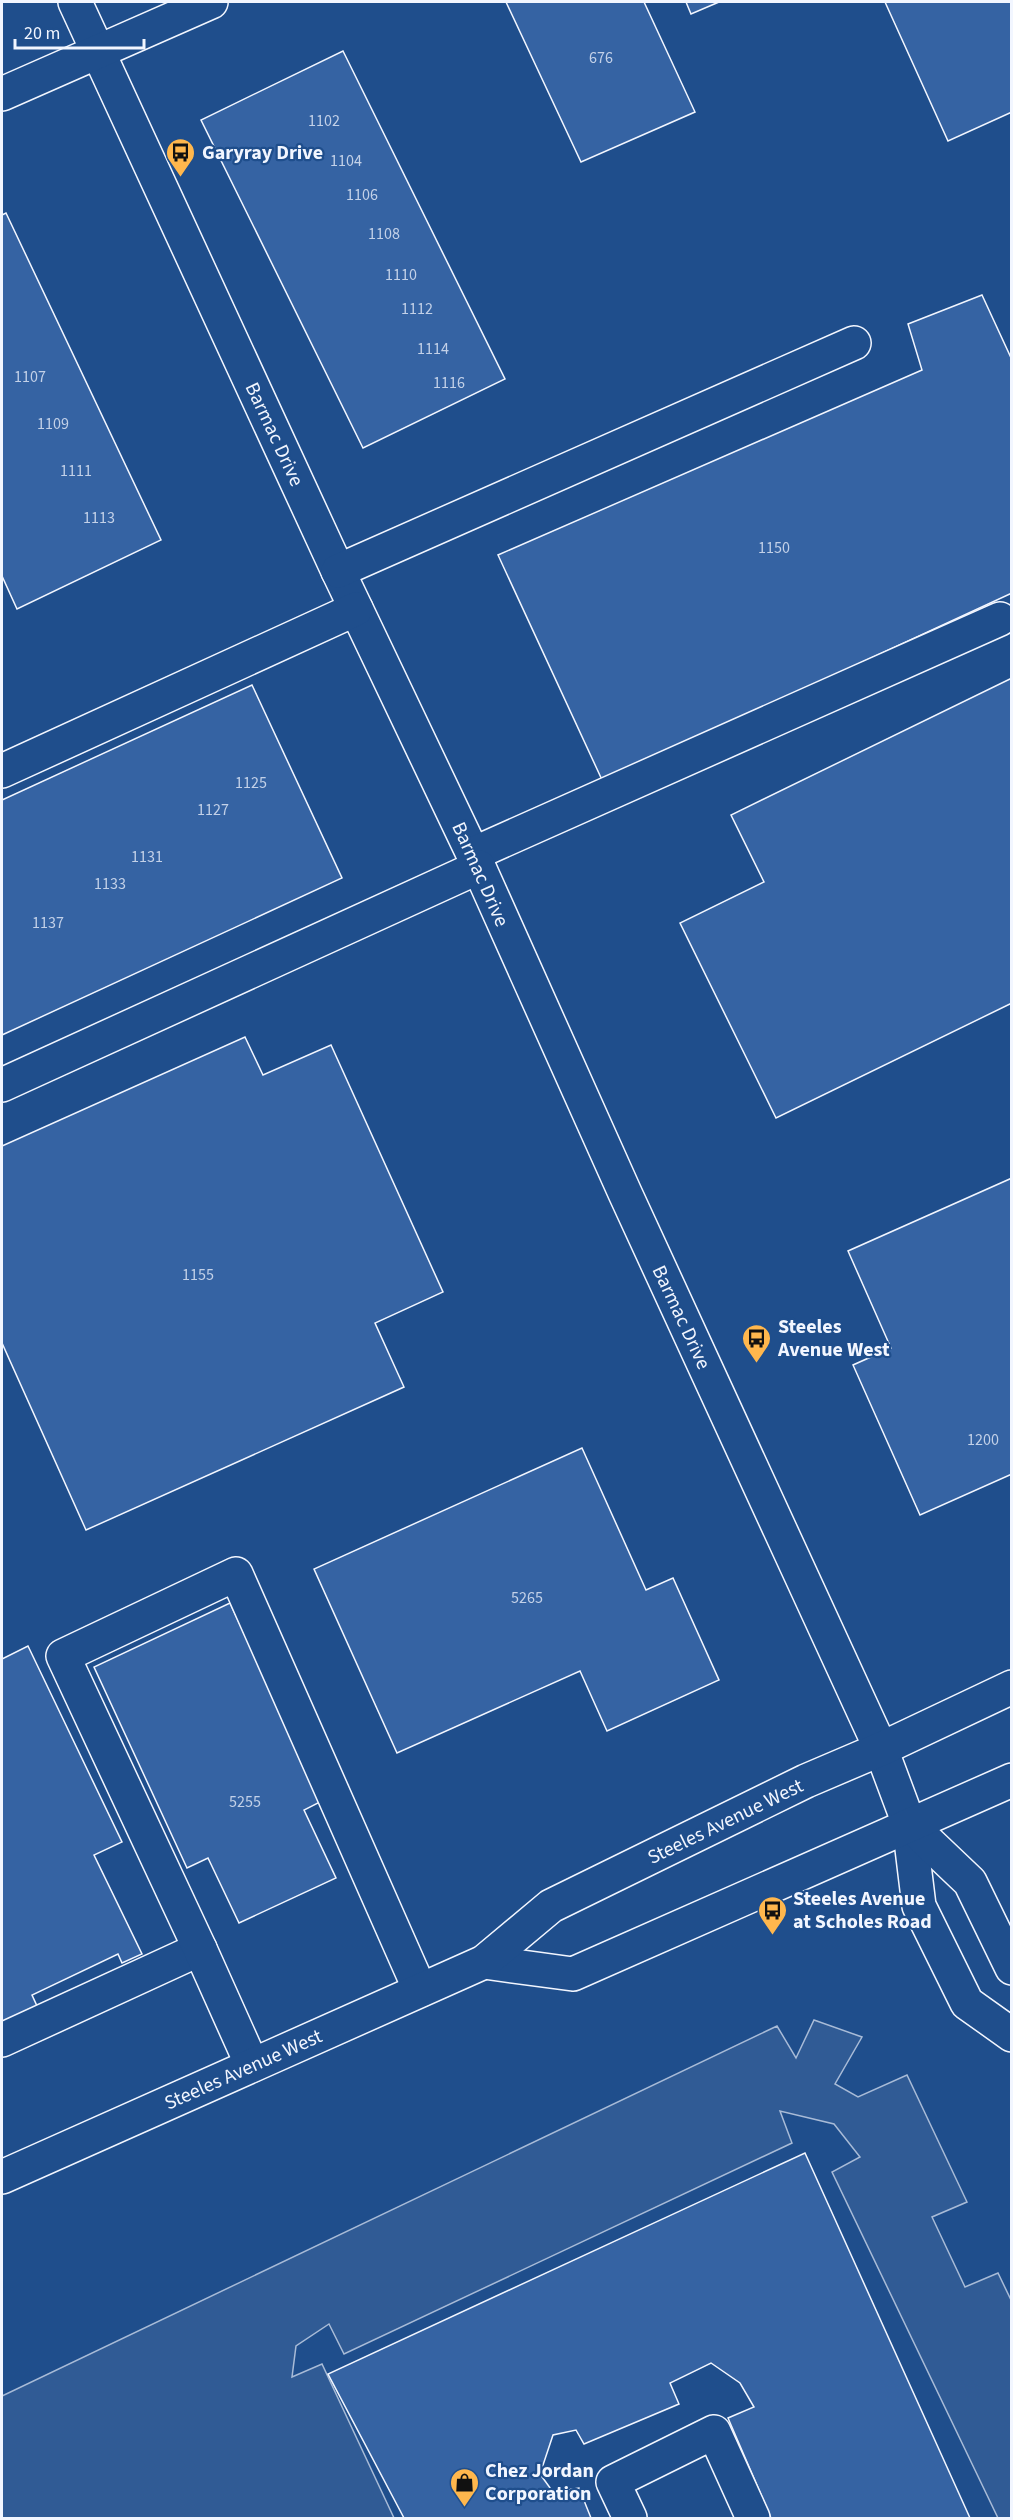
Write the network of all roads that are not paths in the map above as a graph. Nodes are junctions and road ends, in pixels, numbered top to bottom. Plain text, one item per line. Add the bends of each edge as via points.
1 (75, 2) edge
2 (211, 2) edge
3 (99, 51) junction
4 (2, 94) edge
5 (855, 343) dead end
6 (338, 571) junction
7 (356, 609) junction
8 (1000, 619) dead end
9 (2, 771) edge
10 (476, 860) junction
11 (2, 1085) edge
12 (1011, 1687) edge
13 (881, 1749) junction
14 (1011, 1780) edge
15 (909, 1824) junction
16 (200, 1949) junction
17 (484, 1962) junction
18 (1011, 1968) edge
19 (420, 1990) junction
20 (1011, 2035) edge
21 (2, 2040) edge
22 (252, 2065) junction
23 (2, 2177) edge
24 (630, 2518) edge
25 (753, 2518) edge

1 - 3 street, Barmac Drive
2 - 3 street
3 - 4 street
3 - 6 street, Barmac Drive
5 - 6 street
6 - 7 street, Barmac Drive
7 - 9 street
7 - 10 street, Barmac Drive
8 - 10 street
10 - 11 street
10 - 13 street, Barmac Drive
12 - 13 street, Steeles Avenue West
13 - 15 street, Barmac Drive
13 - 17 street, Steeles Avenue West via 806,1781 551,1906
14 - 15 street
15 - 17 street via 573,1974
15 - 18 street via 970,1882
15 - 20 street via 919,1906 967,2003
16 - 19 street via 63,1656 236,1574
16 - 21 street
16 - 22 street
17 - 19 street, Steeles Avenue West
19 - 22 street, Steeles Avenue West
22 - 23 street, Steeles Avenue West
24 - 25 street via 613,2482 714,2432

